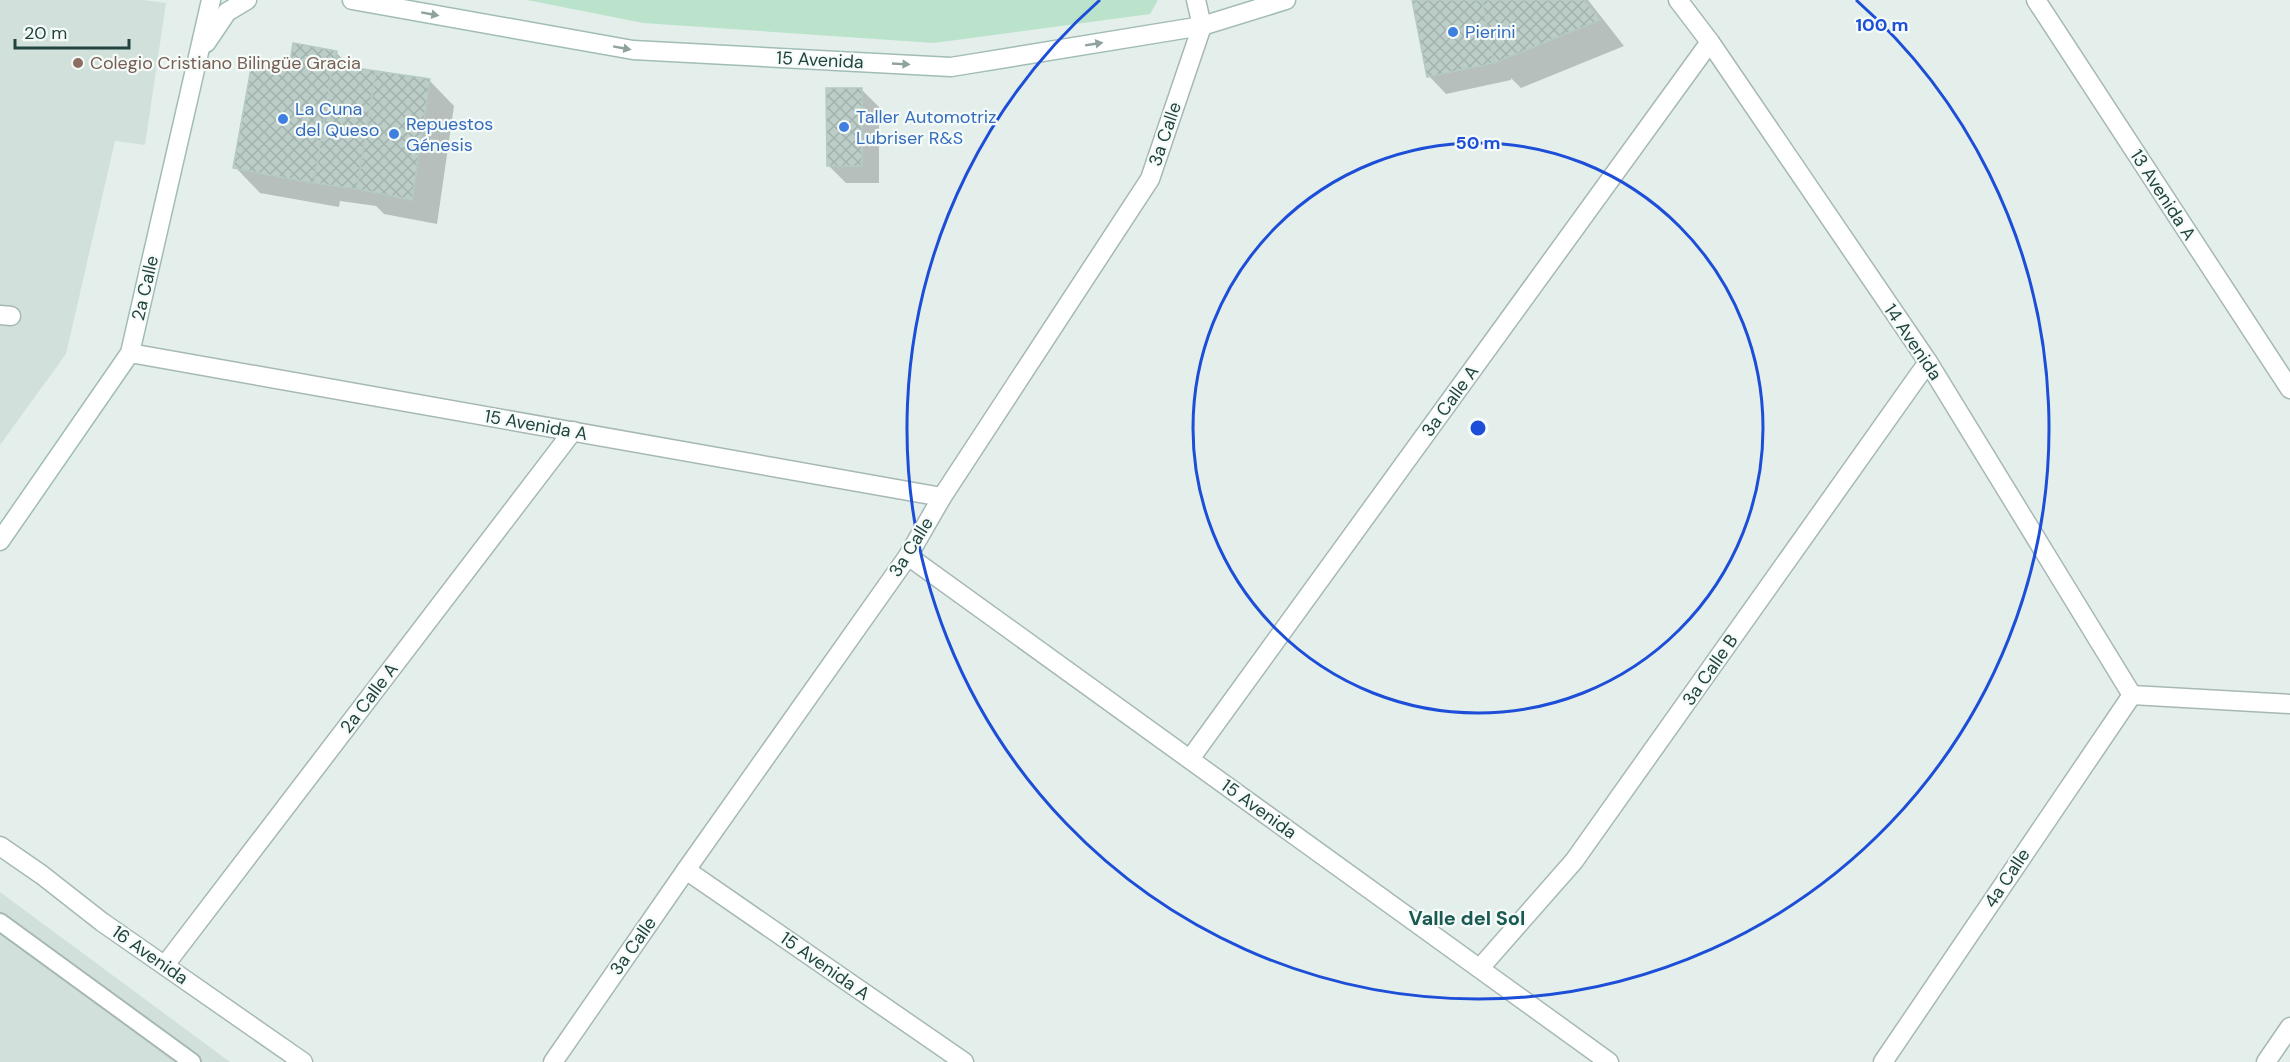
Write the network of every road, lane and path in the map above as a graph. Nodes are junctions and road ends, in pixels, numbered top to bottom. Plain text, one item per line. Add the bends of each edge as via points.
1 (211, 0) edge
2 (247, 0) edge
3 (352, 0) edge
4 (1196, 0) edge
5 (1286, 0) edge
6 (1678, 0) edge
7 (2036, 0) edge
8 (1202, 26) junction
9 (1710, 42) junction
10 (198, 58) junction
11 (130, 353) junction
12 (1928, 362) junction
13 (2290, 389) edge
14 (573, 431) junction
15 (942, 497) junction
16 (0, 541) edge
17 (908, 556) junction
18 (2132, 695) junction
19 (2290, 704) edge
20 (1190, 759) junction
21 (0, 846) edge
22 (686, 870) junction
23 (0, 922) edge
24 (165, 965) junction
25 (1480, 968) junction
26 (2290, 1027) edge
27 (192, 1062) edge
28 (303, 1062) edge
29 (553, 1062) edge
30 (964, 1062) edge
31 (1610, 1062) edge
32 (1882, 1062) edge
33 (2266, 1062) edge

1 - 10 street, 2a Calle
2 - 10 street via 221,19
3 -> 8 street, 15 Avenida via 633,50 951,67
4 - 8 street
5 - 8 street, 15 Avenida
6 - 9 street, 14 Avenida
7 - 13 street, 13 Avenida A
8 - 15 street, 3a Calle via 1150,179
9 - 12 street, 14 Avenida
9 - 20 street, 3a Calle A
10 - 11 street, 2a Calle
11 - 14 street, 15 Avenida A
11 - 16 street, 2a Calle
12 - 18 street, 14 Avenida
12 - 25 street, 3a Calle B via 1574,861
14 - 15 street, 15 Avenida A
14 - 24 street, 2a Calle A
15 - 17 street, 3a Calle
17 - 20 street, 15 Avenida
17 - 22 street, 3a Calle
18 - 19 street
18 - 32 street, 4a Calle
20 - 25 street, 15 Avenida
21 - 24 street, 16 Avenida
22 - 29 street, 3a Calle
22 - 30 street, 15 Avenida A
23 - 27 lane
24 - 28 street, 16 Avenida
25 - 31 street, 15 Avenida
26 - 33 street

